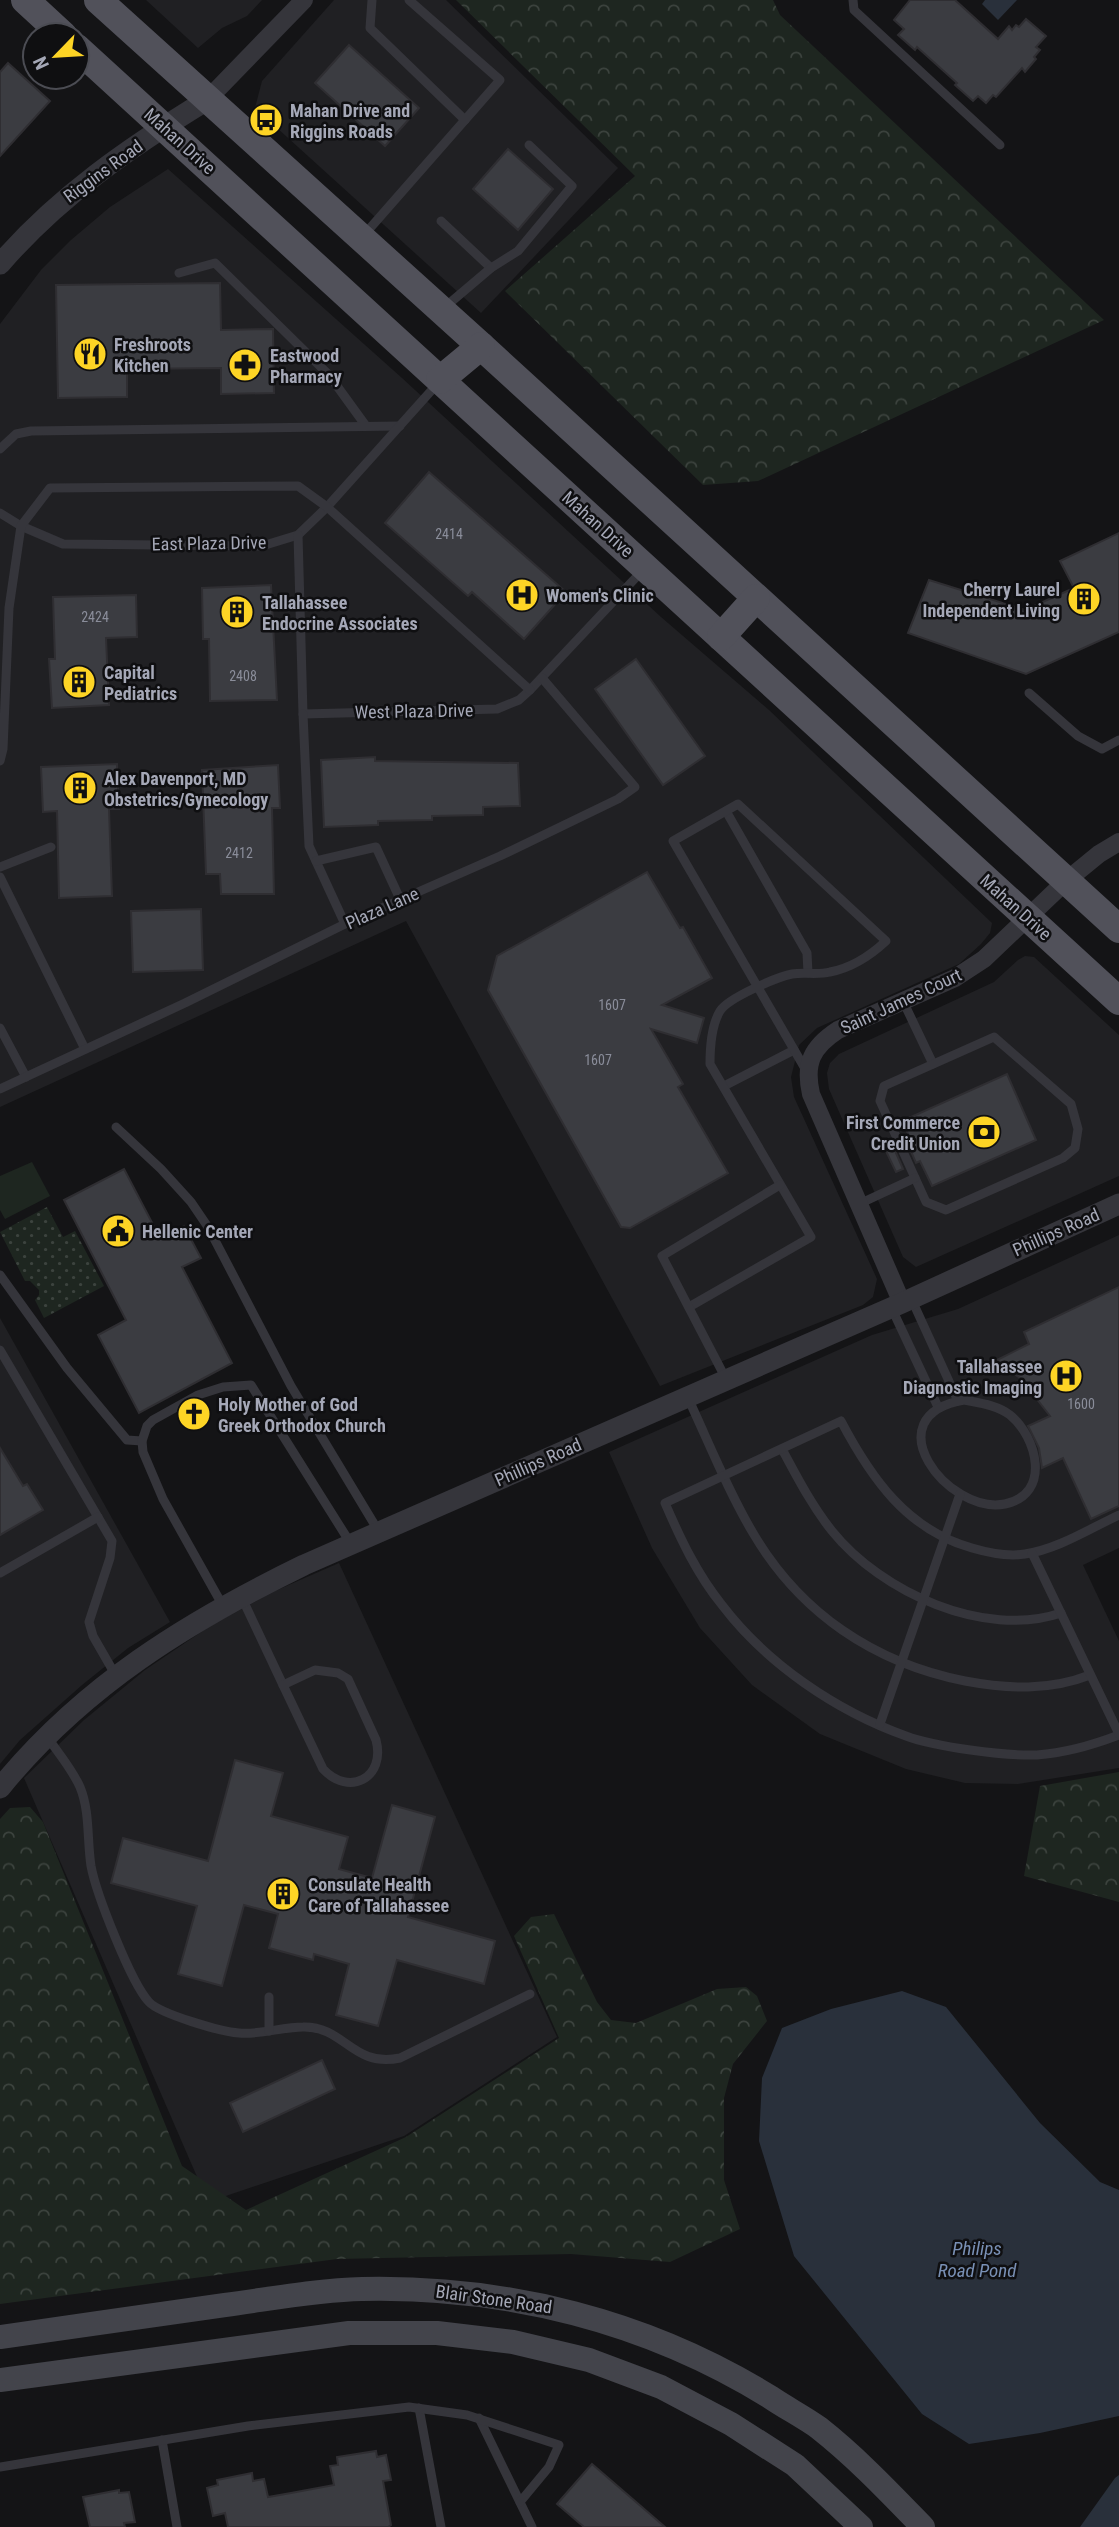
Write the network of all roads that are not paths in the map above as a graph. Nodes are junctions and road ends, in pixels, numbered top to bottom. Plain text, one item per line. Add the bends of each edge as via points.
1 (25, 0) edge
2 (98, 0) edge
3 (304, 0) edge
4 (372, 0) edge
5 (408, 0) edge
6 (853, 0) edge
7 (48, 21) edge
8 (91, 61) edge
9 (206, 100) junction
10 (465, 120) junction
11 (163, 127) junction
12 (529, 145) dead end
13 (1000, 145) dead end
14 (441, 221) dead end
15 (361, 238) junction
16 (0, 264) edge
17 (491, 268) junction
18 (179, 273) dead end
19 (441, 310) junction
20 (481, 346) junction
21 (440, 380) junction
22 (366, 426) junction
23 (400, 426) junction
24 (0, 449) edge
25 (327, 507) junction
26 (0, 513) edge
27 (21, 526) junction
28 (298, 535) junction
29 (646, 568) junction
30 (756, 598) junction
31 (721, 637) junction
32 (542, 678) junction
33 (530, 690) junction
34 (1029, 692) dead end
35 (303, 714) junction
36 (1119, 740) edge
37 (0, 761) edge
38 (726, 811) junction
39 (1119, 842) edge
40 (51, 847) dead end
41 (316, 861) junction
42 (0, 867) edge
43 (0, 877) edge
44 (1066, 881) junction
45 (400, 899) junction
46 (1026, 917) junction
47 (345, 924) junction
48 (1119, 929) edge
49 (808, 973) junction
50 (758, 987) junction
51 (903, 1001) junction
52 (1119, 1001) edge
53 (0, 1028) edge
54 (85, 1049) junction
55 (794, 1050) junction
56 (933, 1064) junction
57 (808, 1074) junction
58 (26, 1077) junction
59 (724, 1086) junction
60 (0, 1088) edge
61 (116, 1127) dead end
62 (915, 1178) junction
63 (780, 1185) junction
64 (859, 1204) junction
65 (1119, 1204) edge
66 (0, 1275) edge
67 (901, 1303) junction
68 (689, 1307) junction
69 (0, 1350) edge
70 (726, 1378) junction
71 (687, 1396) junction
72 (958, 1401) junction
73 (938, 1407) junction
74 (142, 1441) junction
75 (782, 1449) junction
76 (724, 1476) junction
77 (960, 1494) junction
78 (1119, 1515) edge
79 (98, 1517) junction
80 (379, 1532) junction
81 (944, 1537) junction
82 (351, 1544) junction
83 (1032, 1553) junction
84 (0, 1573) edge
85 (923, 1598) junction
86 (232, 1601) junction
87 (1061, 1613) junction
88 (901, 1663) junction
89 (1090, 1675) junction
90 (116, 1676) junction
91 (283, 1685) junction
92 (880, 1724) junction
93 (1119, 1735) edge
94 (47, 1737) junction
95 (0, 1788) edge
96 (530, 1994) dead end
97 (269, 1997) dead end
98 (269, 2031) junction
99 (0, 2337) edge
100 (0, 2380) edge
101 (419, 2408) junction
102 (479, 2418) junction
103 (162, 2440) junction
104 (0, 2467) edge
105 (520, 2502) junction
106 (177, 2527) edge
107 (441, 2527) edge
108 (532, 2527) edge
109 (861, 2527) edge
110 (923, 2527) edge

1 - 7 main road
2 - 9 main road
3 - 9 street, Riggins Road
4 - 10 lane via 370,28
5 - 10 lane via 500,80
6 - 13 lane via 854,10
8 - 11 main road, Mahan Drive
9 - 11 street, Riggins Road
9 - 15 main road
10 - 15 lane
11 - 16 street, Riggins Road via 66,196
11 - 21 main road, Mahan Drive
12 - 17 lane via 572,186 518,251
14 - 17 lane
15 - 19 main road
17 - 19 lane
18 - 22 lane via 215,263 329,375
19 - 20 main road
20 - 21 main road
20 - 30 main road
21 - 23 lane, East Plaza Drive
21 - 29 main road, Mahan Drive
22 - 23 lane
22 - 24 lane via 31,431 16,434
23 - 25 lane, East Plaza Drive
25 - 27 lane via 298,486 50,488
25 - 28 lane, East Plaza Drive
25 - 33 lane
26 - 27 lane, East Plaza Drive
27 - 28 lane, East Plaza Drive via 63,544 262,546
27 - 37 lane via 9,608
28 - 35 lane
29 - 31 main road, Mahan Drive
29 - 32 lane, West Plaza Drive
30 - 31 main road
30 - 44 main road
31 - 46 main road, Mahan Drive
32 - 33 lane, West Plaza Drive
32 - 45 lane, Plaza Lane via 635,787 500,856
33 - 35 lane, West Plaza Drive via 497,709
34 - 36 lane via 1078,736 1102,749
35 - 41 lane via 309,846
38 - 49 lane via 807,953
38 - 49 lane via 738,804 886,941 871,956 831,972
38 - 50 lane via 673,841
39 - 44 street, Saint James Court
40 - 42 lane
41 - 45 lane via 376,847
41 - 47 lane
43 - 54 lane
44 - 46 street, Saint James Court
44 - 48 main road
45 - 47 lane, Plaza Lane
46 - 51 street, Saint James Court via 985,959
46 - 52 main road, Mahan Drive
47 - 54 lane, Plaza Lane
49 - 50 lane via 791,974
50 - 55 lane
50 - 59 lane via 718,1013 709,1045 710,1064
51 - 56 lane
51 - 57 street, Saint James Court via 823,1040
53 - 58 lane
54 - 58 lane, Plaza Lane
55 - 57 lane
55 - 59 lane
56 - 62 lane via 884,1086 880,1101
56 - 62 lane via 994,1037 1071,1104 1077,1139 1075,1148 1063,1158 946,1210 926,1202
57 - 64 street via 811,1094
58 - 60 lane, Plaza Lane
59 - 63 lane
61 - 80 lane via 161,1169 208,1227 296,1396
62 - 64 lane
63 - 68 lane via 662,1256
63 - 68 lane via 811,1237
64 - 67 street
65 - 67 street, Phillips Road
66 - 74 lane via 67,1368 127,1440
67 - 70 street, Phillips Road
67 - 72 lane
67 - 73 lane
68 - 70 lane
69 - 79 lane
70 - 71 street, Phillips Road
71 - 76 lane
71 - 80 street, Phillips Road
72 - 73 lane
72 - 77 lane via 1008,1413 1021,1426 1037,1466 1030,1489 1005,1504 978,1503
73 - 77 lane via 927,1415 921,1430 922,1446 938,1475
74 - 82 lane via 153,1420 198,1395 251,1385
74 - 86 lane via 163,1499
75 - 76 lane
75 - 81 lane via 841,1421 890,1499 908,1516
75 - 85 lane via 832,1531 880,1577
76 - 88 lane via 769,1557 807,1602 850,1636
76 - 92 lane via 665,1503 702,1578 723,1607 772,1657 801,1680
77 - 81 lane
78 - 83 lane
79 - 84 lane
79 - 90 lane via 112,1542 89,1622
80 - 82 street, Phillips Road
81 - 83 lane via 990,1554
81 - 85 lane
82 - 86 street, Phillips Road
83 - 87 lane
85 - 87 lane via 996,1619 1043,1619
85 - 88 lane
86 - 90 street, Phillips Road
86 - 91 lane
87 - 89 lane
88 - 89 lane via 953,1678 1012,1687 1046,1687
88 - 92 lane
89 - 93 lane
90 - 94 street, Phillips Road
91 - 91 lane via 332,1779 351,1783 373,1771 379,1757 376,1740 348,1679 315,1670
92 - 93 lane via 907,1737 1036,1755
94 - 95 street, Phillips Road
94 - 98 lane via 80,1788 92,1867 105,1910 150,2003 162,2012 229,2032
96 - 98 lane via 389,2060 363,2057 325,2031 304,2027
97 - 98 lane
99 - 110 main road, Blair Stone Road via 360,2289 438,2290 515,2299 592,2316 673,2345 744,2381 818,2427
100 - 109 main road via 349,2333 437,2333 513,2342 589,2360 662,2387 795,2465
101 - 102 lane
101 - 103 lane via 358,2412
101 - 107 lane
102 - 105 lane
102 - 105 lane via 559,2445 549,2467
103 - 104 lane
103 - 106 lane
105 - 108 lane

